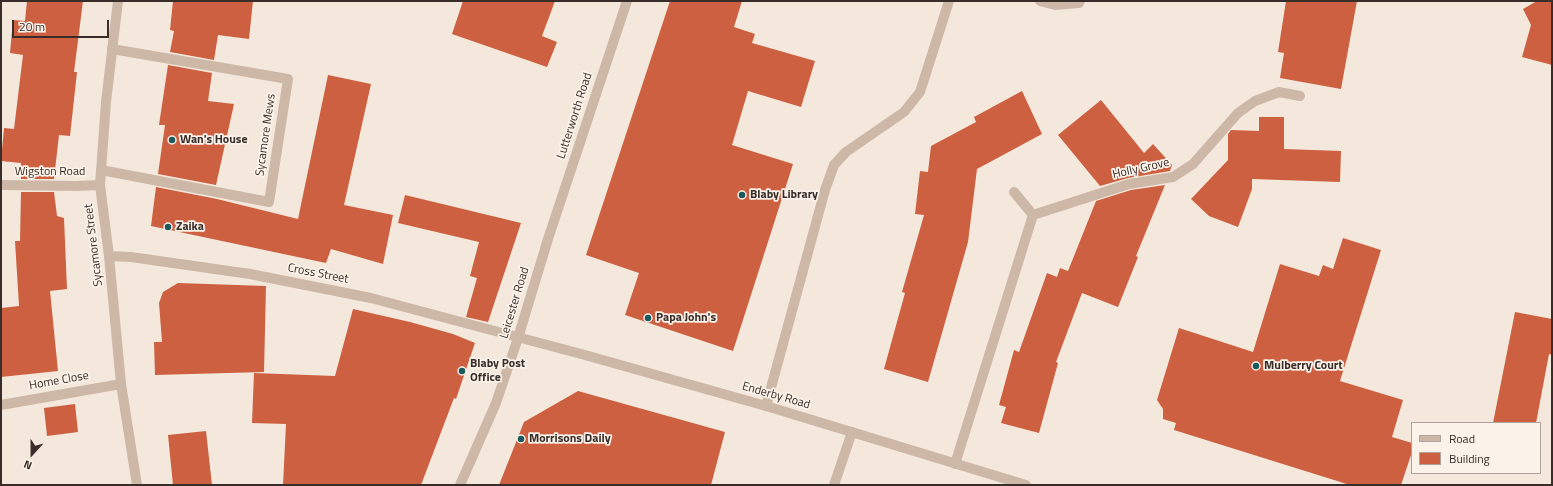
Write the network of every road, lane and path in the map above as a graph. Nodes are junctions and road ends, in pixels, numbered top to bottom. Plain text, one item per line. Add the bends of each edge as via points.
1 (118, 1) edge
2 (627, 1) edge
3 (949, 1) edge
4 (1040, 1) edge
5 (1080, 1) edge
6 (112, 49) junction
7 (1300, 96) dead end
8 (101, 170) junction
9 (1, 185) edge
10 (100, 185) junction
11 (1014, 192) dead end
12 (1033, 215) junction
13 (548, 239) joint
14 (109, 256) junction
15 (518, 338) junction
16 (121, 384) junction
17 (1, 405) edge
18 (766, 406) junction
19 (852, 432) junction
20 (955, 464) junction
21 (137, 485) edge
22 (460, 485) edge
23 (834, 485) edge
24 (1026, 485) edge

1 - 6 street, Sycamore Street
2 - 13 street, Lutterworth Road
3 - 18 street via 920,92 904,112 846,152 834,165
4 - 5 street via 1055,5
6 - 8 street, Sycamore Street
6 - 8 street, Sycamore Mews via 288,79 269,202
7 - 12 street, Holly Grove via 1280,92 1256,100 1238,113 1193,164 1173,177 1129,184
8 - 10 street, Sycamore Street
9 - 10 street, Wigston Road
10 - 14 street, Sycamore Street
11 - 12 street
12 - 20 street
13 - 15 street, Leicester Road
14 - 15 street, Cross Street via 250,274 372,298
14 - 16 street, Sycamore Street
15 - 18 street, Enderby Road
15 - 22 street, Leicester Road via 496,403
16 - 17 street, Home Close
16 - 21 street, Sycamore Street
18 - 19 street, Enderby Road
19 - 20 street, Enderby Road
19 - 23 street
20 - 24 street, Enderby Road

